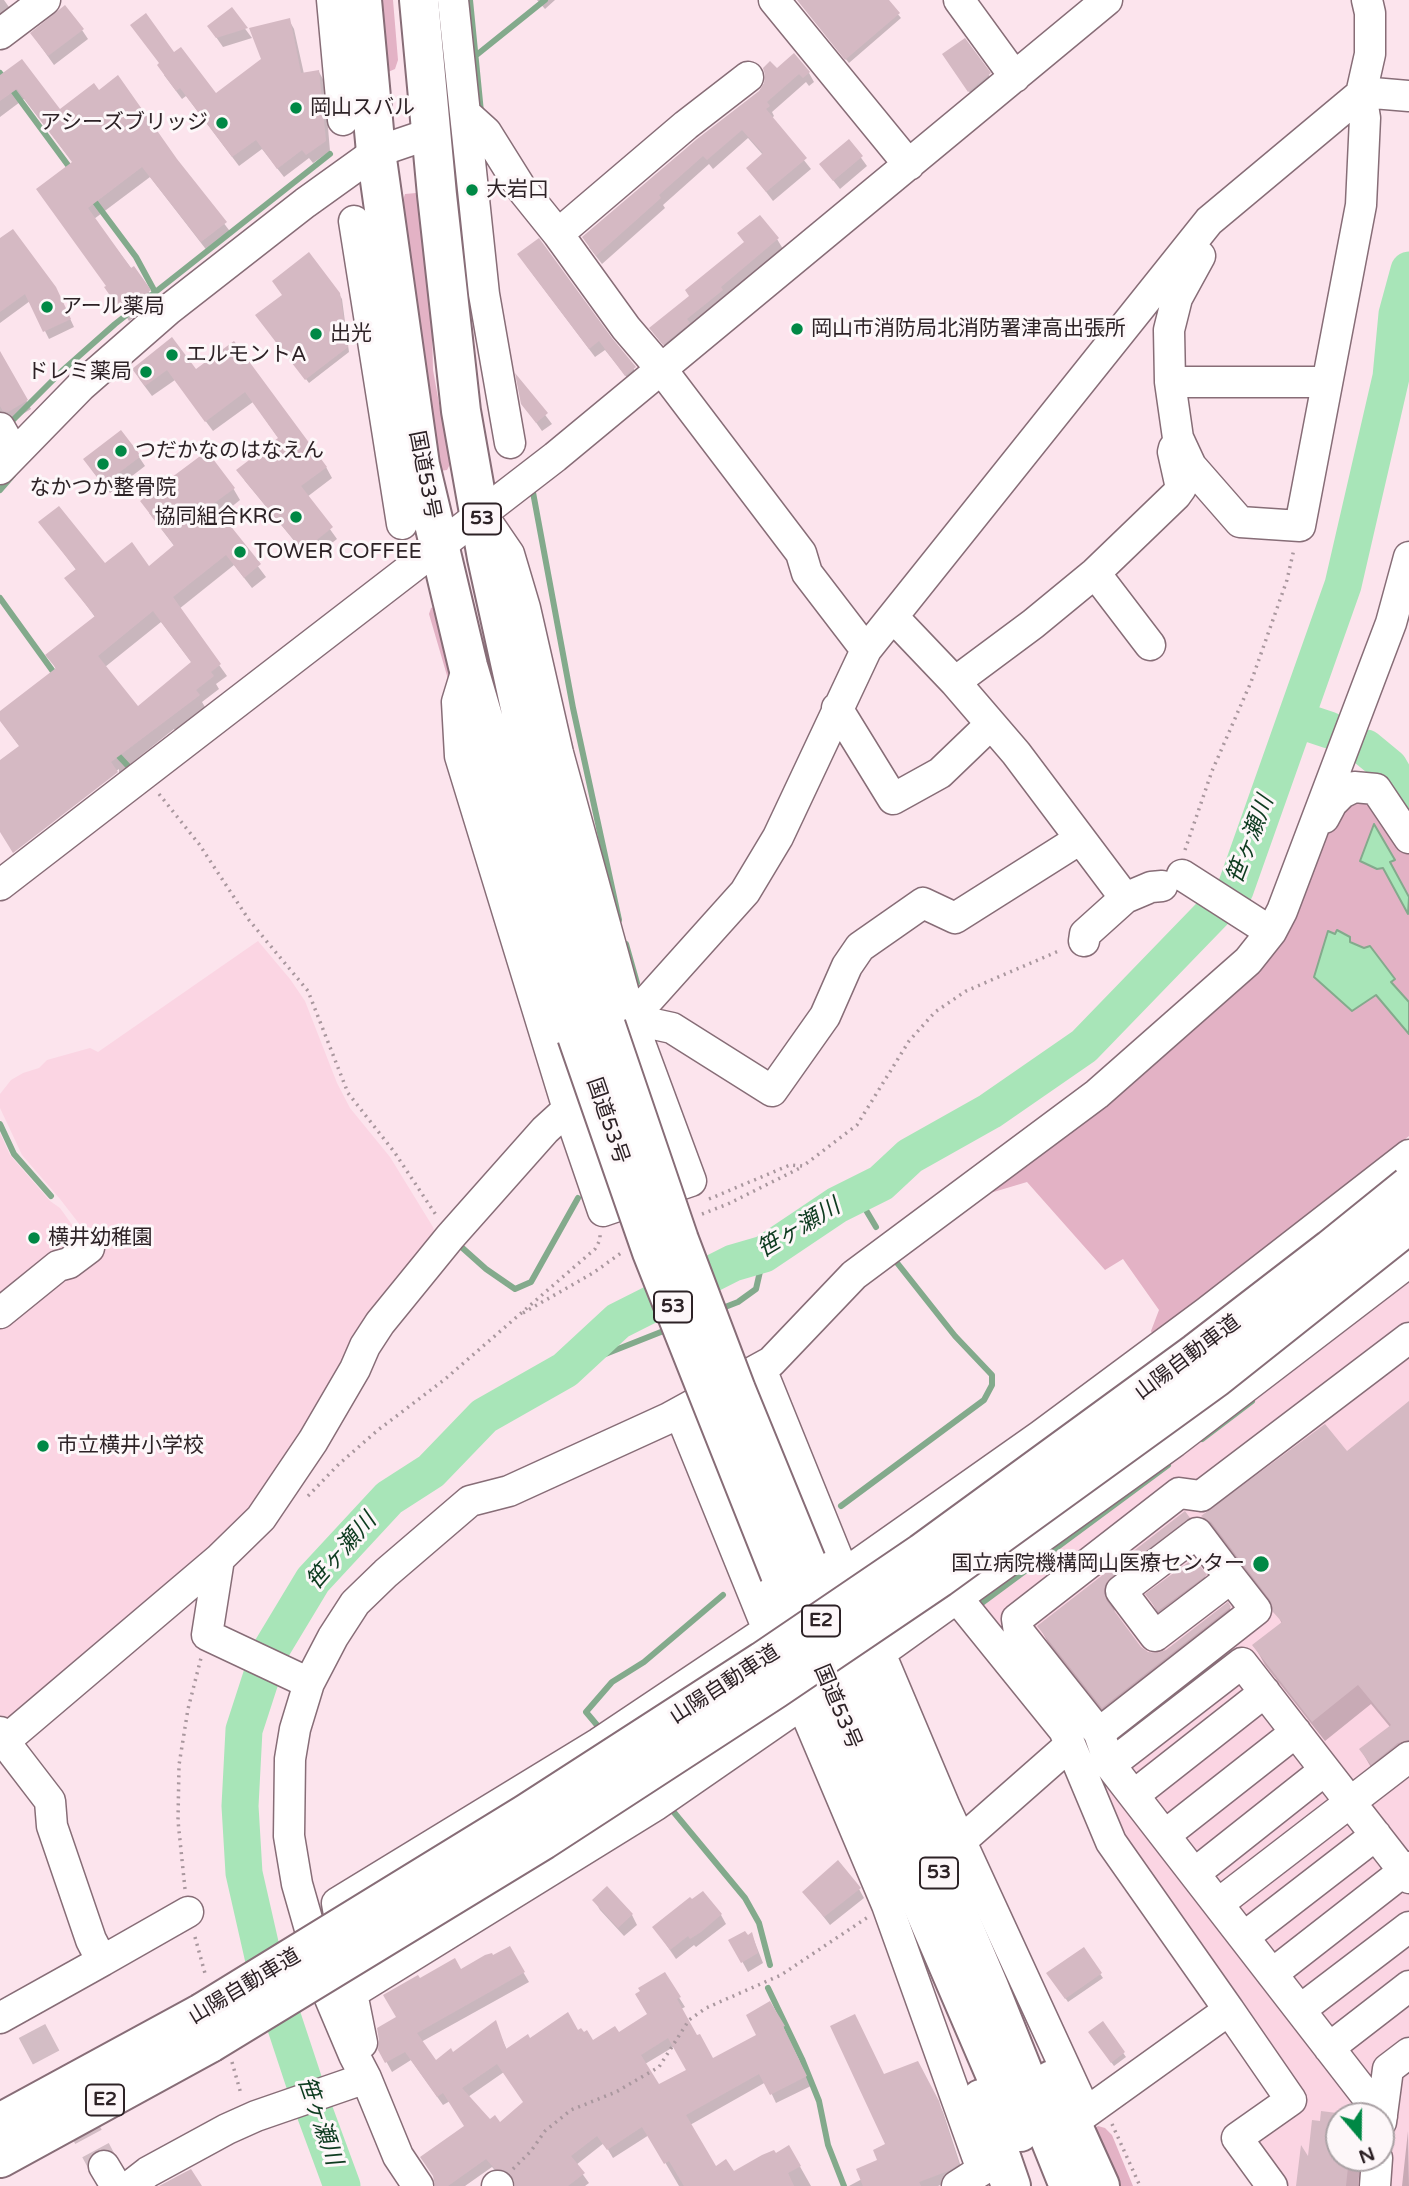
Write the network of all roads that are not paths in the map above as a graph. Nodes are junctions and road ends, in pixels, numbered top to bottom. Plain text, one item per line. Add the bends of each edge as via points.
1 (45, 0) edge
2 (333, 0) edge
3 (362, 0) edge
4 (419, 0) edge
5 (453, 0) edge
6 (774, 0) edge
7 (959, 0) edge
8 (1107, 0) edge
9 (1367, 0) edge
10 (0, 34) edge
11 (367, 57) junction
12 (748, 77) dead end
13 (1015, 77) junction
14 (1367, 93) junction
15 (1409, 96) edge
16 (465, 113) junction
17 (343, 120) dead end
18 (432, 133) junction
19 (376, 152) junction
20 (909, 165) junction
21 (1223, 211) junction
22 (354, 221) dead end
23 (558, 234) junction
24 (484, 294) junction
25 (400, 328) junction
26 (376, 363) junction
27 (662, 370) junction
28 (1170, 382) junction
29 (1327, 382) junction
30 (383, 407) junction
31 (461, 411) junction
32 (1178, 438) junction
33 (510, 443) dead end
34 (4, 446) edge
35 (420, 465) junction
36 (481, 513) junction
37 (402, 524) dead end
38 (439, 547) junction
39 (1409, 556) edge
40 (1095, 573) junction
41 (894, 618) junction
42 (1150, 645) dead end
43 (866, 650) junction
44 (468, 666) junction
45 (956, 682) junction
46 (837, 708) junction
47 (991, 724) junction
48 (460, 756) junction
49 (508, 806) junction
50 (1315, 821) junction
51 (1080, 838) junction
52 (1409, 838) edge
53 (0, 885) edge
54 (1125, 898) junction
55 (1269, 930) junction
56 (1084, 941) road end
57 (605, 1027) junction
58 (569, 1109) junction
59 (1409, 1156) edge
60 (1409, 1186) edge
61 (1409, 1224) edge
62 (89, 1248) dead end
63 (1409, 1262) edge
64 (0, 1312) edge
65 (1409, 1338) edge
66 (761, 1369) junction
67 (680, 1413) junction
68 (821, 1517) junction
69 (219, 1559) junction
70 (740, 1562) junction
71 (793, 1567) junction
72 (844, 1574) junction
73 (1231, 1578) dead end
74 (958, 1599) junction
75 (768, 1630) junction
76 (880, 1653) junction
77 (303, 1680) junction
78 (1265, 1692) junction
79 (802, 1704) junction
80 (1103, 1729) junction
81 (1296, 1732) junction
82 (2, 1739) edge
83 (1070, 1745) junction
84 (1409, 1757) edge
85 (1111, 1765) junction
86 (1325, 1770) junction
87 (1134, 1795) junction
88 (1350, 1803) junction
89 (1165, 1835) junction
90 (1376, 1835) junction
91 (961, 1841) junction
92 (1407, 1872) edge
93 (1195, 1873) junction
94 (951, 1898) junction
95 (1218, 1904) junction
96 (188, 1912) road end
97 (1409, 1927) edge
98 (1244, 1937) junction
99 (97, 1952) junction
100 (1272, 1974) junction
101 (1409, 1986) edge
102 (352, 1993) junction
103 (962, 1997) junction
104 (1229, 2010) junction
105 (1300, 2010) junction
106 (18, 2019) edge
107 (213, 2025) junction
108 (1329, 2048) junction
109 (1409, 2053) edge
110 (360, 2080) junction
111 (1371, 2102) edge
112 (1384, 2102) edge
113 (1090, 2117) junction
114 (0, 2123) edge
115 (0, 2158) edge
116 (130, 2186) edge
117 (395, 2186) edge
118 (418, 2186) edge
119 (957, 2186) edge
120 (1011, 2186) edge
121 (1041, 2186) edge
122 (1069, 2186) edge
123 (1100, 2186) edge
124 (1272, 2186) edge

1 - 10 street
2 - 11 street
2 - 17 street
3 - 11 highway, 国道53号 / 53
4 - 18 highway, 国道53号 / 53
5 - 16 street
6 - 20 street
7 - 13 street
8 - 13 street
9 - 14 street
11 - 19 highway, 国道53号 / 53
12 - 23 street
13 - 20 street
14 - 15 street
14 - 21 street
14 - 29 street via 1361,205
16 - 23 street via 486,132 521,188
16 - 24 street
18 - 19 street
18 - 31 highway, 国道53号 / 53
19 - 25 highway, 国道53号 / 53
19 - 34 street via 168,310
20 - 27 street
21 - 28 street via 1219,228 1177,298 1168,330
21 - 41 street via 1209,222
22 - 26 street
23 - 27 street
24 - 31 street via 478,365
24 - 33 street
25 - 26 street
25 - 35 highway, 国道53号 / 53
26 - 30 street
27 - 36 street
27 - 43 street via 801,553 807,573
28 - 29 street
28 - 32 street
29 - 32 street via 1300,526 1240,522 1191,466
30 - 35 street
30 - 37 street
31 - 36 highway, 国道53号 / 53
32 - 40 street via 1173,452 1181,488
35 - 38 highway, 国道53号 / 53
36 - 38 street
36 - 57 highway, 国道53号 / 53 via 541,803
38 - 44 highway, 国道53号 / 53
38 - 53 street
39 - 50 street via 1391,623
40 - 42 street
40 - 45 street
41 - 43 street
41 - 45 street
43 - 46 street
44 - 48 street via 457,702
44 - 49 highway, 国道53号 / 53
45 - 47 street
46 - 47 street via 893,799 940,773
46 - 57 street via 778,836 745,892
47 - 51 street
48 - 49 street
48 - 58 street
49 - 57 highway, 国道53号 / 53
50 - 52 street via 1322,821 1342,793 1364,786 1383,796
50 - 55 street via 1282,911
51 - 54 street
51 - 57 street via 955,918 923,902 860,947 825,1016 772,1091 672,1028
54 - 55 street via 1172,881
54 - 56 street via 1085,934
55 - 66 street via 1248,961 1097,1094 853,1275
57 - 58 street via 691,1181 603,1211
57 - 71 highway, 国道53号 / 53, bridge via 652,1252
58 - 69 street via 450,1237 380,1324 271,1506
59 - 72 street via 1040,1436
60 - 107 highway, 山陽自動車道 / E2, bridge via 1196,1353 922,1553
61 - 107 highway, 山陽自動車道 / E2, bridge via 1215,1378 939,1578 764,1696 542,1840
62 - 64 street
63 - 74 street via 1174,1442
65 - 80 street via 1201,1496 1179,1493 1017,1619 1019,1632
66 - 67 street
66 - 68 street
67 - 70 street
67 - 77 street via 509,1491 470,1501 355,1603
68 - 70 street
68 - 72 street
69 - 77 street via 211,1636
69 - 82 street
70 - 75 street
71 - 94 highway, 国道53号 / 53
71 - 103 highway, 国道53号 / 53
72 - 76 street
73 - 80 street via 1256,1610
74 - 76 street
74 - 83 street via 1064,1730
75 - 79 street
75 - 102 street via 598,1744 337,1903
76 - 91 street
77 - 110 street via 290,1759 289,1836 297,1884 329,1996
78 - 81 street
78 - 85 street via 1242,1663
78 - 87 street
79 - 102 street via 656,1805
79 - 119 street via 887,1905 982,2171
80 - 85 street
81 - 86 street
81 - 89 street
82 - 99 street via 50,1801 52,1826
83 - 91 street
83 - 104 street via 1111,1842
84 - 88 street
85 - 87 street
86 - 88 street
86 - 93 street
87 - 89 street
88 - 90 street
88 - 95 street
89 - 93 street
90 - 92 street
90 - 98 street
91 - 113 street
92 - 100 street
93 - 95 street
94 - 113 highway, 53
94 - 122 highway, 国道53号 / 53
95 - 98 street
96 - 99 street
97 - 105 street
98 - 100 street
99 - 106 street
100 - 105 street
101 - 108 street
102 - 110 street via 363,2047
103 - 120 highway via 957,2031
103 - 121 highway, 国道53号 / 53
104 - 113 street
104 - 124 street via 1291,2100 1237,2138
105 - 108 street
107 - 114 highway, 山陽自動車道 / E2
107 - 115 highway, 山陽自動車道 / E2
108 - 111 street
109 - 112 street via 1388,2069
110 - 116 street via 252,2118
110 - 117 street
110 - 118 street
113 - 123 highway, 53

